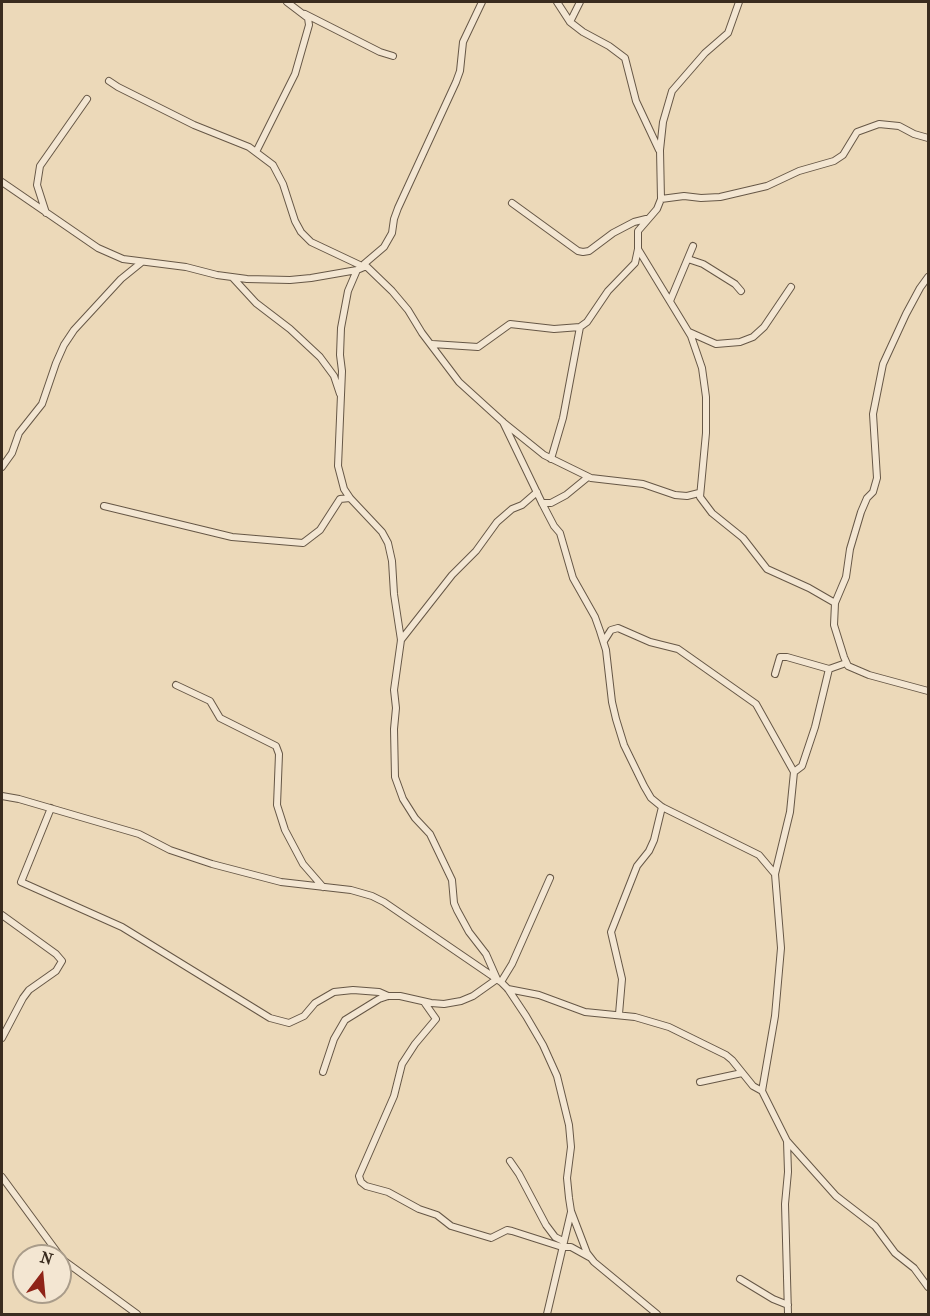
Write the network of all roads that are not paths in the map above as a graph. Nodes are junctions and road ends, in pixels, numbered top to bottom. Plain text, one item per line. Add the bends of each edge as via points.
1 (287, 2) edge
2 (482, 2) edge
3 (557, 2) edge
4 (580, 2) edge
5 (739, 2) edge
6 (302, 12) junction
7 (570, 22) junction
8 (393, 56) dead end
9 (109, 81) dead end
10 (87, 99) dead end
11 (928, 138) edge
12 (660, 150) junction
13 (256, 152) junction
14 (2, 182) edge
15 (661, 199) junction
16 (512, 203) dead end
17 (47, 213) junction
18 (648, 219) junction
19 (693, 246) dead end
20 (638, 249) junction
21 (688, 259) junction
22 (142, 262) junction
23 (362, 267) junction
24 (928, 277) edge
25 (233, 278) junction
26 (791, 287) dead end
27 (741, 291) dead end
28 (670, 301) junction
29 (580, 327) junction
30 (688, 332) junction
31 (432, 344) junction
32 (341, 398) junction
33 (503, 422) junction
34 (551, 459) junction
35 (2, 467) edge
36 (588, 477) junction
37 (537, 492) junction
38 (699, 493) junction
39 (350, 498) junction
40 (542, 503) junction
41 (104, 506) dead end
42 (835, 603) junction
43 (401, 640) junction
44 (604, 641) junction
45 (846, 663) junction
46 (830, 669) junction
47 (775, 674) dead end
48 (176, 685) dead end
49 (928, 691) edge
50 (794, 772) junction
51 (2, 796) edge
52 (662, 807) junction
53 (51, 808) junction
54 (775, 874) junction
55 (550, 878) dead end
56 (323, 887) junction
57 (2, 915) edge
58 (499, 980) junction
59 (508, 989) junction
60 (388, 996) junction
61 (424, 1001) junction
62 (618, 1014) junction
63 (2, 1038) edge
64 (323, 1072) dead end
65 (742, 1073) junction
66 (700, 1082) dead end
67 (762, 1091) junction
68 (787, 1142) junction
69 (510, 1161) dead end
70 (2, 1177) edge
71 (572, 1211) junction
72 (563, 1244) junction
73 (590, 1257) junction
74 (741, 1279) dead end
75 (928, 1287) edge
76 (788, 1305) junction
77 (137, 1314) edge
78 (547, 1314) edge
79 (657, 1314) edge
80 (788, 1314) edge

1 - 6 street
2 - 23 street via 463,42 456,82 398,208 392,233 384,247
3 - 7 street
4 - 7 street
5 - 12 street via 729,33 705,53 672,91
6 - 8 street
6 - 13 street via 309,25 295,74
7 - 12 street via 625,58 636,101
9 - 13 street
10 - 17 street via 40,166 37,185
11 - 15 street via 899,126 879,124 857,132 834,161 767,186 720,197
12 - 15 street
13 - 23 street via 273,165 301,232 310,242
14 - 17 street
15 - 18 street
16 - 18 street via 583,252 634,222
17 - 22 street via 98,248
18 - 20 street via 638,231
19 - 21 street
20 - 28 street
20 - 29 street via 635,262
21 - 27 street via 719,274
21 - 28 street
22 - 25 street
22 - 35 street via 74,330 56,363 42,404 19,433
23 - 25 street via 290,280
23 - 31 street via 392,291
23 - 32 street via 348,291 341,328
24 - 42 street via 883,364 873,414 877,478 861,512 846,576
25 - 32 street via 256,303 320,357 334,376
26 - 30 street via 753,337 716,344
28 - 30 street
29 - 31 street via 554,330 510,324 478,347
29 - 34 street
30 - 38 street via 702,368 706,397
31 - 33 street via 459,382
32 - 39 street via 338,466
33 - 34 street
33 - 37 street
34 - 36 street
36 - 38 street via 644,484 675,495
36 - 40 street via 566,495
37 - 40 street
37 - 43 street via 497,522
38 - 42 street via 712,513 743,538 767,569
39 - 41 street via 340,499 321,530 303,543 232,537
39 - 43 street via 388,543
40 - 44 street via 560,533 573,578
42 - 45 street via 834,625
43 - 58 street via 394,690 395,777 403,799 430,834 452,880 457,910
44 - 50 street via 611,630 618,628 683,652 756,704
44 - 52 street via 612,702 624,745 651,798
45 - 46 street
45 - 49 street via 869,675
46 - 47 street via 780,657
46 - 50 street via 802,766
48 - 56 street via 210,701 220,718 276,746 277,805 285,830 303,864
50 - 54 street
51 - 53 street
52 - 54 street via 755,852
52 - 62 street via 654,840 637,866 611,932 622,980
53 - 56 street via 139,834 170,850 212,864 281,882
53 - 60 street via 21,882 122,927 270,1018 289,1023 334,992 354,990
54 - 67 street via 781,948 775,1016
55 - 58 street via 512,964
56 - 58 street via 363,893 384,902
57 - 63 street via 62,961 29,990
58 - 59 street
58 - 61 street via 461,1001
59 - 62 street via 585,1011
59 - 71 street via 543,1045 564,1098 571,1147 567,1178
60 - 61 street
60 - 64 street via 345,1020
61 - 72 street via 436,1019 402,1064 394,1096 359,1176 361,1182 437,1215 457,1228 491,1238 507,1230
62 - 65 street via 669,1027 726,1055
65 - 66 street
65 - 67 street
67 - 68 street
68 - 75 street via 836,1196 874,1226
68 - 76 street
69 - 72 street via 546,1225
70 - 77 street via 63,1260
71 - 72 street
71 - 73 street
72 - 73 street
72 - 78 street
73 - 79 street
74 - 76 street
76 - 80 street

